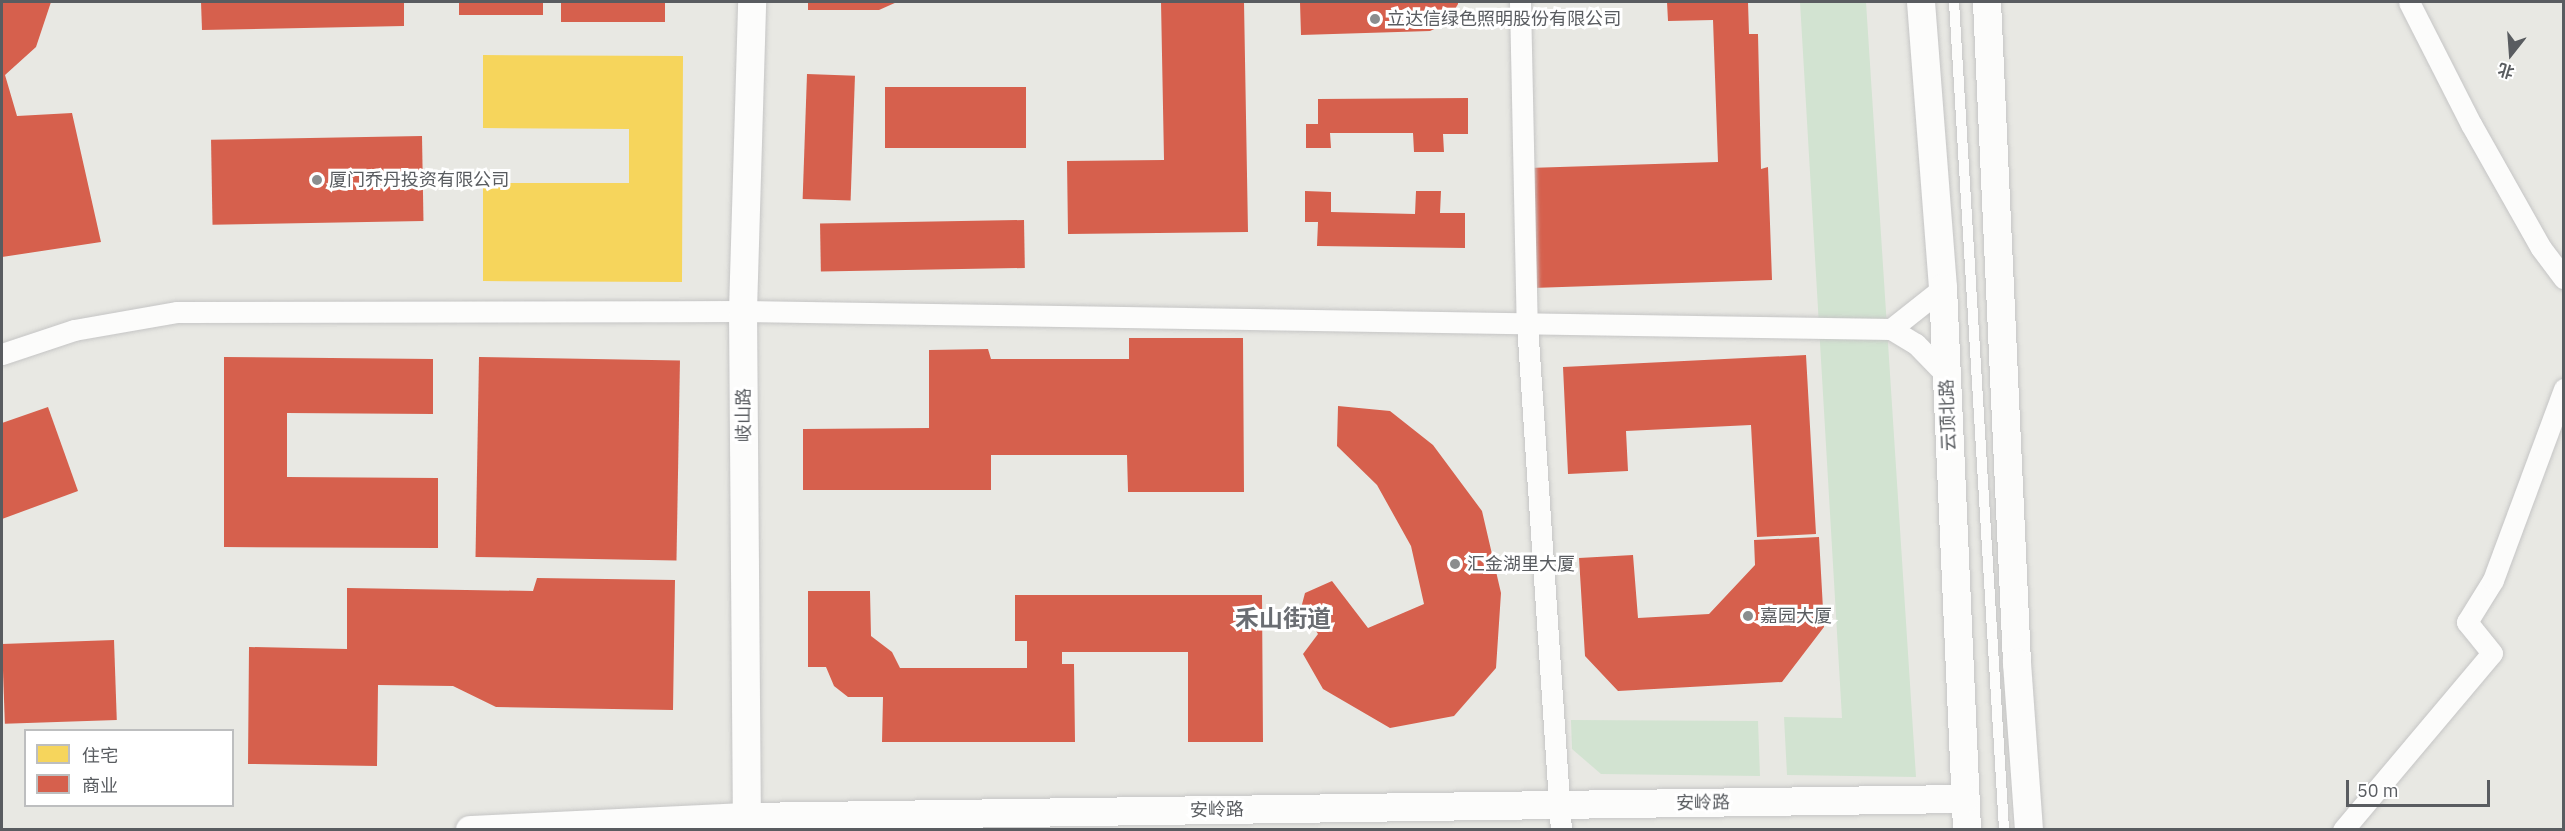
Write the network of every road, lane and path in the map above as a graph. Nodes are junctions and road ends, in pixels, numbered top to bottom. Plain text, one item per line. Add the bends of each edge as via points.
1 (752, 2) edge
2 (1520, 2) edge
3 (1921, 2) edge
4 (1954, 2) edge
5 (1987, 2) edge
6 (2409, 2) edge
7 (2564, 278) edge
8 (1943, 288) junction
9 (743, 311) junction
10 (1527, 324) junction
11 (1891, 330) junction
12 (2, 354) edge
13 (1947, 376) junction
14 (2564, 389) edge
15 (1965, 799) junction
16 (1560, 817) edge
17 (1018, 821) edge
18 (747, 823) edge
19 (470, 830) edge
20 (1967, 830) edge
21 (2004, 830) edge
22 (2029, 830) edge
23 (2343, 830) edge

1 - 9 main road, 岐山路
2 - 10 street
3 - 8 main road, 云顶北路
4 - 21 lane
5 - 22 main road via 2017,663
6 - 7 street via 2506,186 2541,248
8 - 11 street
8 - 13 main road, 云顶北路
9 - 10 street
9 - 12 street via 177,312 74,330
9 - 18 main road, 岐山路
10 - 11 street
10 - 16 street
11 - 13 street via 1916,344
13 - 15 main road, 云顶北路
14 - 23 street via 2493,580 2467,622 2492,653
15 - 16 main road, 安岭路
15 - 20 main road, 云顶北路
16 - 17 main road, 安岭路
17 - 18 main road, 安岭路
18 - 19 main road, 安岭路

